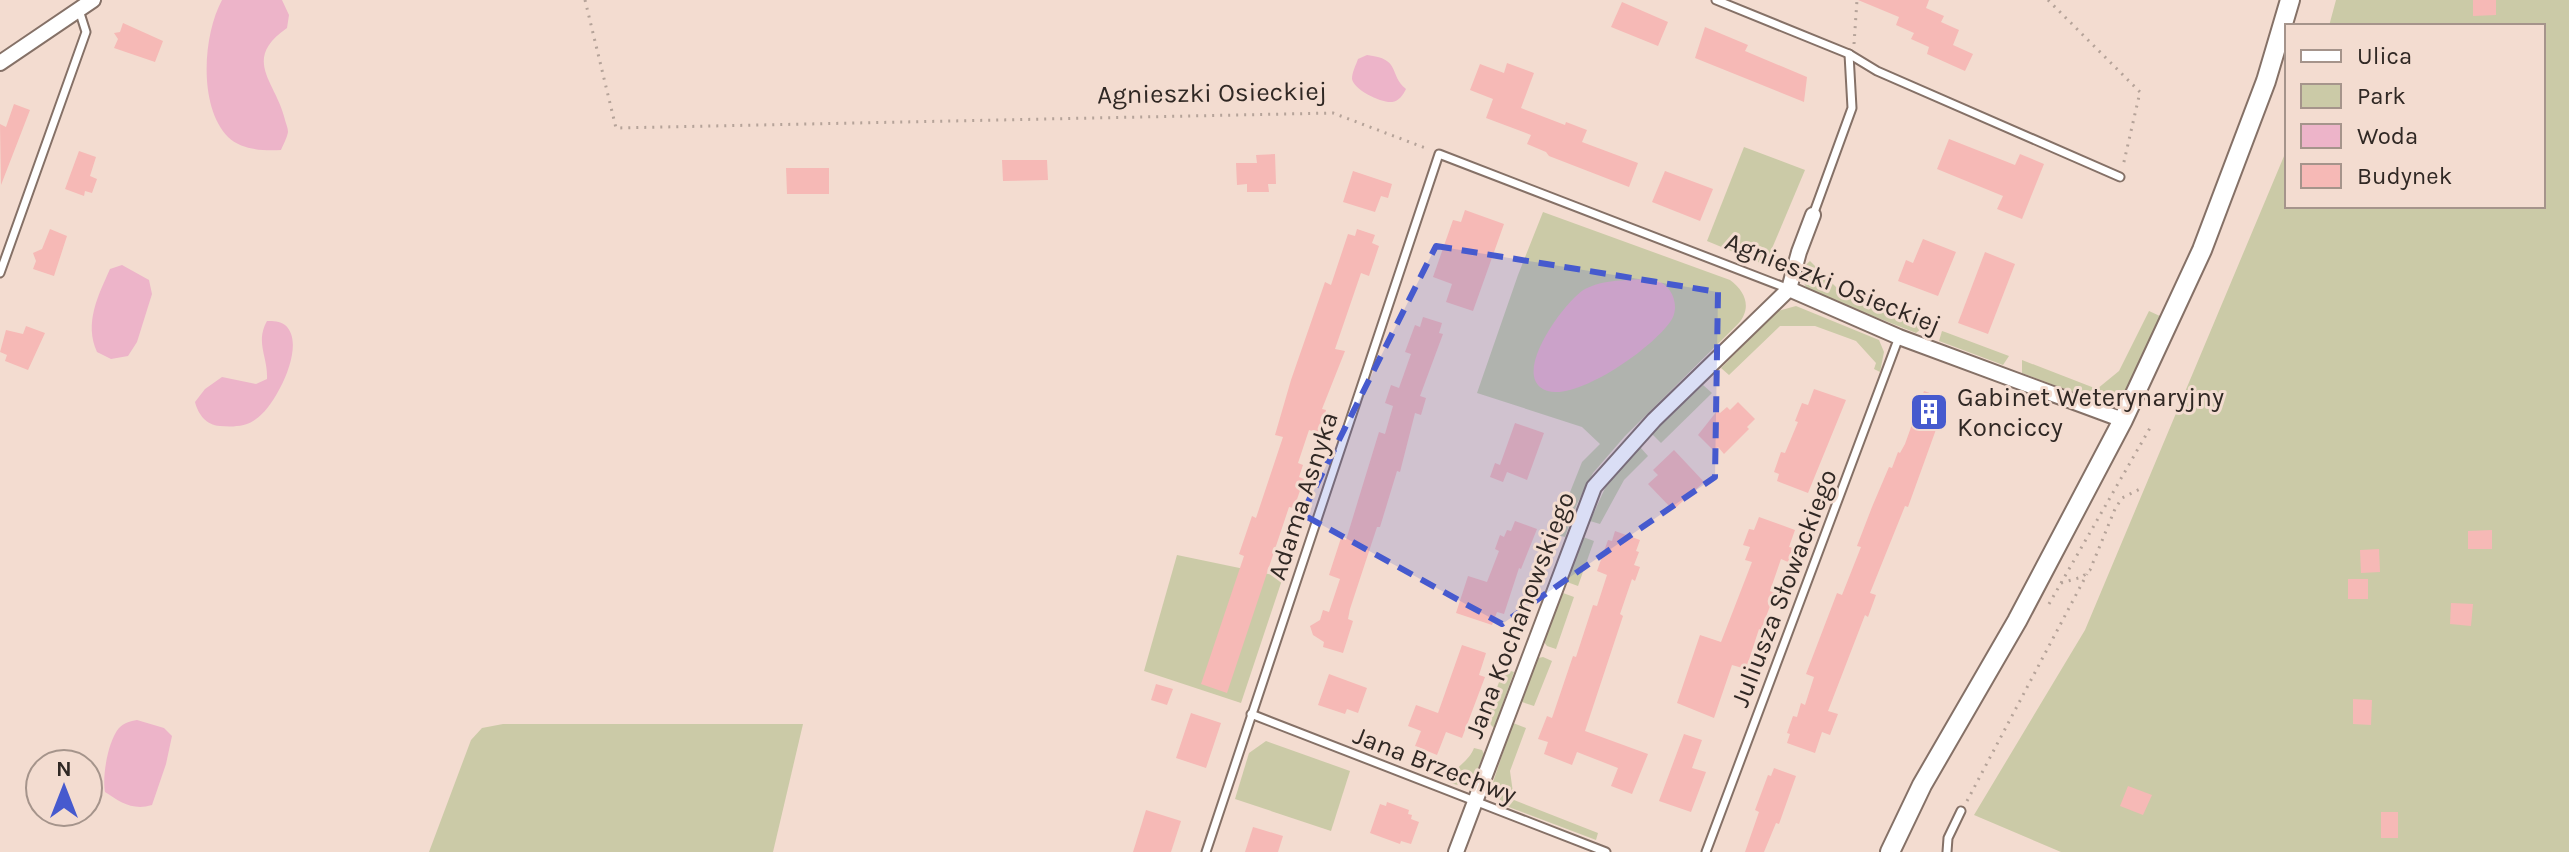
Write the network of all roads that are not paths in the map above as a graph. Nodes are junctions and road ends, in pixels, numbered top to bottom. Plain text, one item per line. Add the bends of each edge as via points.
1 (93, 0) edge
2 (1716, 0) edge
3 (2290, 0) edge
4 (79, 10) junction
5 (1849, 54) junction
6 (0, 63) edge
7 (1439, 154) joint
8 (2120, 177) road end
9 (1813, 215) joint
10 (0, 273) edge
11 (1789, 289) junction
12 (1899, 337) junction
13 (2123, 420) junction
14 (1251, 714) junction
15 (1475, 802) junction
16 (1961, 811) road end
17 (1206, 852) edge
18 (1456, 852) edge
19 (1606, 852) edge
20 (1706, 852) edge
21 (1890, 852) edge
22 (1948, 852) edge
23 (1956, 852) edge

1 - 4 street
2 - 5 lane
3 - 13 street via 2266,81 2202,250
4 - 6 street
4 - 10 lane via 86,32
5 - 8 lane
5 - 9 lane via 1852,108
7 - 11 lane, Agnieszki Osieckiej
7 - 14 lane, Adama Asnyka
9 - 11 street
11 - 12 street, Agnieszki Osieckiej
11 - 15 street, Jana Kochanowskiego via 1654,420 1594,487
12 - 13 street, Agnieszki Osieckiej
12 - 20 lane, Juliusza Słowackiego
13 - 21 street
14 - 15 lane, Jana Brzechwy
14 - 17 lane, Adama Asnyka
15 - 18 street, Jana Kochanowskiego
15 - 19 lane, Jana Brzechwy
16 - 22 lane via 1948,838
22 - 23 lane

